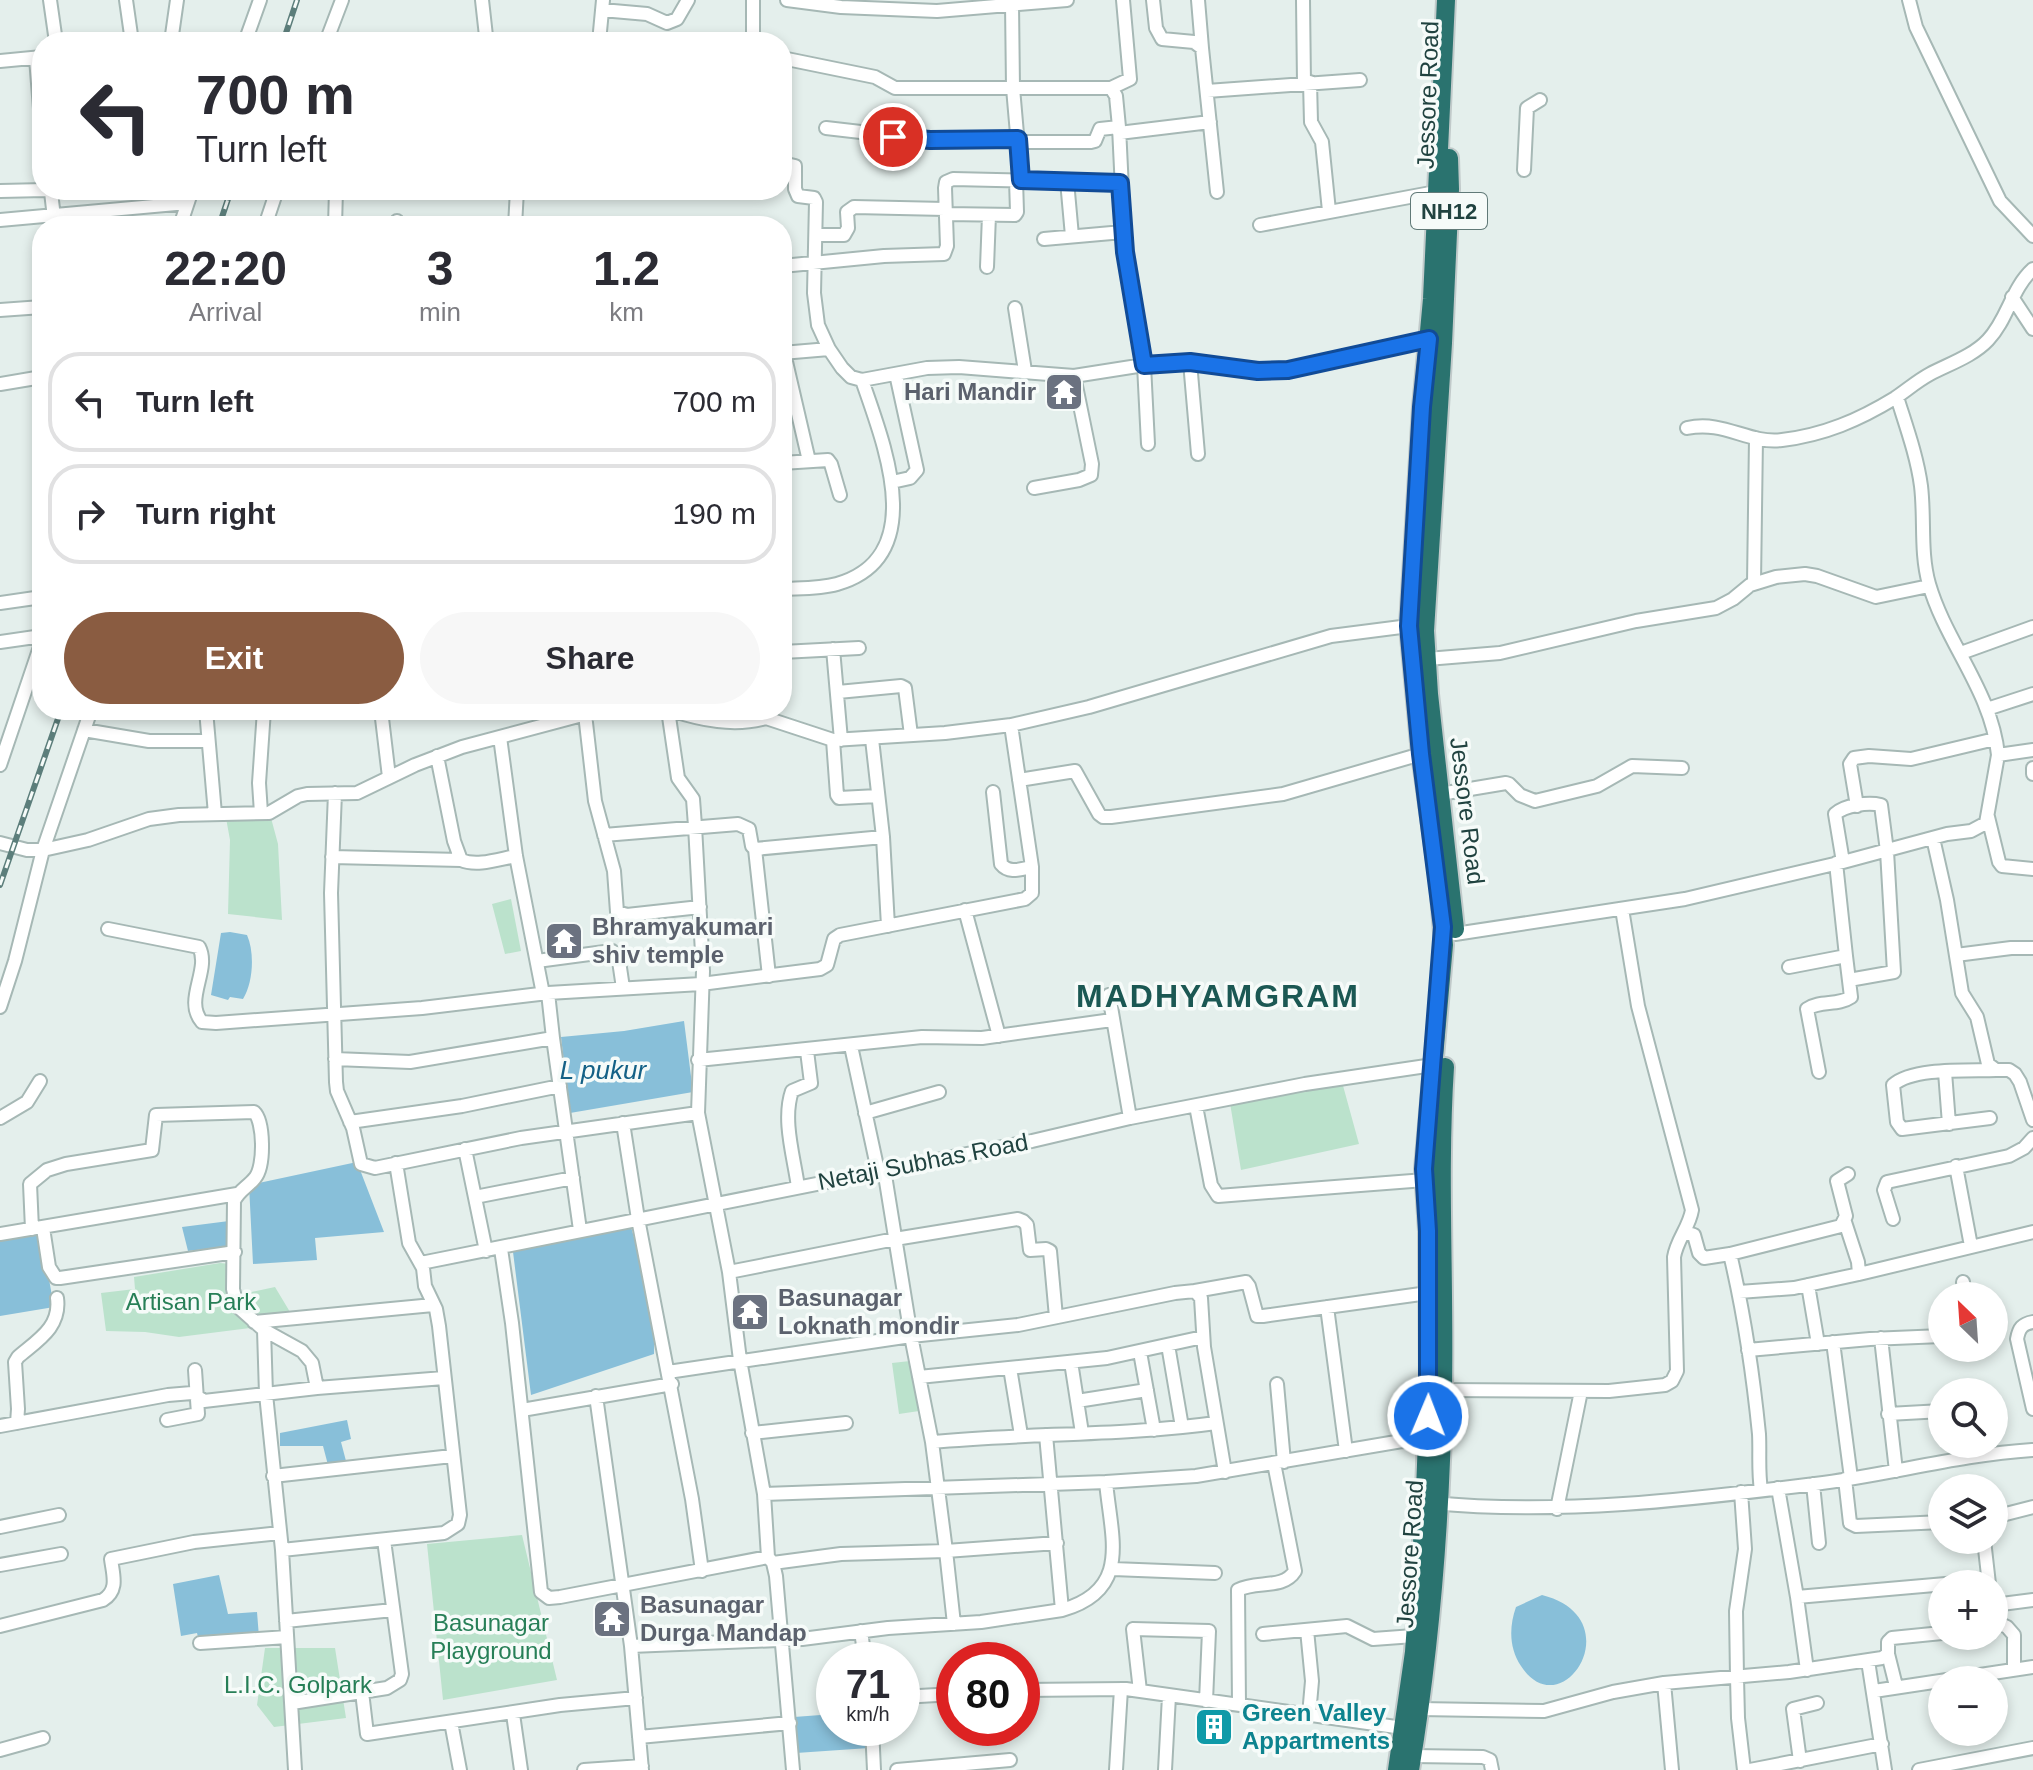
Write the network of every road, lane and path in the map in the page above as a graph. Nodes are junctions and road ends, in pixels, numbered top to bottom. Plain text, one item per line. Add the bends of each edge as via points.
1 (50, 0) edge
2 (126, 0) edge
3 (177, 0) edge
4 (260, 0) edge
5 (342, 0) edge
6 (482, 0) edge
7 (688, 0) edge
8 (753, 0) edge
9 (787, 0) edge
10 (1067, 0) edge
11 (1123, 0) edge
12 (1153, 0) edge
13 (1198, 0) edge
14 (1303, 0) edge
15 (1446, 0) edge
16 (1455, 0) edge
17 (1909, 0) edge
18 (840, 4) edge
19 (1012, 4) junction
20 (602, 5) edge
21 (55, 32) edge
22 (131, 32) edge
23 (170, 32) edge
24 (249, 32) edge
25 (330, 32) edge
26 (486, 32) edge
27 (600, 32) edge
28 (753, 32) edge
29 (1202, 48) junction
30 (32, 58) edge
31 (792, 60) edge
32 (0, 61) edge
33 (1360, 80) dead end
34 (1307, 82) junction
35 (1013, 88) junction
36 (1111, 88) junction
37 (1207, 91) junction
38 (1540, 100) dead end
39 (1210, 122) junction
40 (826, 128) dead end
41 (1119, 130) junction
42 (1018, 140) junction
43 (792, 165) edge
44 (1524, 170) dead end
45 (1018, 180) junction
46 (1067, 181) junction
47 (1120, 183) junction
48 (32, 190) edge
49 (0, 191) edge
50 (1217, 192) dead end
51 (1436, 192) junction
52 (188, 200) edge
53 (187, 203) junction
54 (1329, 211) junction
55 (946, 212) junction
56 (989, 215) junction
57 (87, 216) edge
58 (183, 216) edge
59 (0, 220) edge
60 (32, 220) edge
61 (1260, 225) dead end
62 (1123, 232) junction
63 (816, 235) junction
64 (1072, 236) junction
65 (2033, 236) edge
66 (1044, 239) dead end
67 (816, 263) junction
68 (792, 265) edge
69 (987, 267) dead end
70 (2033, 269) edge
71 (2012, 297) junction
72 (32, 308) edge
73 (1015, 308) dead end
74 (0, 310) edge
75 (2033, 329) edge
76 (1436, 337) junction
77 (829, 349) junction
78 (792, 352) edge
79 (1190, 362) junction
80 (1144, 365) junction
81 (1025, 371) junction
82 (896, 374) junction
83 (1074, 376) junction
84 (32, 379) edge
85 (862, 380) junction
86 (0, 384) edge
87 (792, 390) edge
88 (1897, 397) junction
89 (1687, 428) dead end
90 (1756, 438) junction
91 (1148, 444) dead end
92 (1198, 454) dead end
93 (809, 461) junction
94 (792, 462) edge
95 (892, 482) junction
96 (1034, 488) dead end
97 (840, 495) dead end
98 (1754, 583) junction
99 (1929, 586) junction
100 (792, 589) edge
101 (32, 598) edge
102 (0, 603) edge
103 (1409, 626) junction
104 (2033, 627) edge
105 (32, 639) edge
106 (0, 642) edge
107 (859, 648) dead end
108 (833, 649) junction
109 (792, 651) edge
110 (1961, 653) junction
111 (1427, 659) junction
112 (32, 668) edge
113 (838, 692) junction
114 (2033, 694) edge
115 (1987, 709) junction
116 (0, 713) edge
117 (16, 716) junction
118 (88, 720) edge
119 (207, 720) edge
120 (263, 720) edge
121 (382, 720) edge
122 (563, 720) edge
123 (586, 720) edge
124 (671, 720) edge
125 (717, 720) edge
126 (750, 720) edge
127 (780, 720) edge
128 (1011, 725) junction
129 (84, 730) junction
130 (911, 735) junction
131 (500, 737) junction
132 (872, 739) junction
133 (1995, 739) junction
134 (837, 740) junction
135 (208, 741) junction
136 (2033, 750) edge
137 (1421, 754) junction
138 (1998, 755) junction
139 (437, 756) junction
140 (0, 765) edge
141 (1682, 768) dead end
142 (2033, 768) edge
143 (2033, 774) edge
144 (389, 777) junction
145 (1019, 780) junction
146 (993, 792) dead end
147 (335, 793) junction
148 (1440, 794) junction
149 (878, 796) junction
150 (1857, 806) junction
151 (261, 813) junction
152 (215, 814) junction
153 (1988, 817) junction
154 (695, 826) junction
155 (604, 835) junction
156 (883, 837) junction
157 (1933, 838) junction
158 (0, 843) edge
159 (755, 849) junction
160 (43, 850) junction
161 (1887, 851) junction
162 (516, 856) junction
163 (332, 857) junction
164 (461, 860) junction
165 (1840, 863) junction
166 (1032, 867) junction
167 (2033, 869) edge
168 (700, 907) junction
169 (1622, 909) junction
170 (965, 910) junction
171 (888, 926) junction
172 (108, 929) dead end
173 (1455, 934) junction
174 (2033, 948) edge
175 (1956, 955) junction
176 (1846, 956) junction
177 (537, 961) junction
178 (1789, 967) dead end
179 (769, 976) junction
180 (702, 978) junction
181 (1849, 980) junction
182 (623, 988) junction
183 (546, 993) junction
184 (1109, 995) dead end
185 (0, 1007) edge
186 (334, 1014) junction
187 (1112, 1020) junction
188 (999, 1036) junction
189 (553, 1038) junction
190 (851, 1046) junction
191 (807, 1051) junction
192 (335, 1059) junction
193 (698, 1060) junction
194 (1433, 1065) junction
195 (1996, 1070) junction
196 (1819, 1072) dead end
197 (1945, 1072) junction
198 (40, 1081) dead end
199 (560, 1086) junction
200 (939, 1092) dead end
201 (1196, 1106) junction
202 (698, 1113) junction
203 (865, 1113) junction
204 (0, 1118) edge
205 (1130, 1118) junction
206 (1990, 1118) dead end
207 (2033, 1120) edge
208 (350, 1122) junction
209 (623, 1123) junction
210 (1949, 1124) junction
211 (568, 1131) junction
212 (2033, 1138) edge
213 (465, 1149) junction
214 (396, 1163) junction
215 (1956, 1166) junction
216 (881, 1170) junction
217 (1848, 1174) dead end
218 (573, 1178) junction
219 (1425, 1180) junction
220 (798, 1187) junction
221 (237, 1194) junction
222 (475, 1197) junction
223 (715, 1204) junction
224 (638, 1219) junction
225 (1893, 1219) dead end
226 (1845, 1222) junction
227 (38, 1228) junction
228 (580, 1230) junction
229 (1685, 1232) junction
230 (2033, 1232) edge
231 (0, 1234) edge
232 (895, 1239) junction
233 (1971, 1246) junction
234 (501, 1249) junction
235 (486, 1251) junction
236 (235, 1252) junction
237 (1730, 1254) junction
238 (421, 1263) junction
239 (729, 1272) junction
240 (1859, 1274) junction
241 (1808, 1285) junction
242 (1195, 1291) junction
243 (1739, 1292) junction
244 (1428, 1293) junction
245 (57, 1298) dead end
246 (433, 1305) junction
247 (1327, 1307) junction
248 (1056, 1317) junction
249 (2033, 1322) edge
250 (259, 1326) junction
251 (911, 1336) junction
252 (1928, 1336) edge
253 (1203, 1337) junction
254 (1881, 1338) junction
255 (1833, 1342) junction
256 (1818, 1344) junction
257 (1168, 1345) junction
258 (1748, 1350) junction
259 (1140, 1352) junction
260 (740, 1360) junction
261 (1071, 1362) junction
262 (1010, 1368) junction
263 (195, 1370) dead end
264 (919, 1377) junction
265 (444, 1378) junction
266 (670, 1378) junction
267 (1277, 1384) dead end
268 (317, 1388) junction
269 (1147, 1390) junction
270 (1443, 1390) junction
271 (1581, 1391) junction
272 (266, 1394) junction
273 (197, 1396) junction
274 (596, 1396) junction
275 (1077, 1401) junction
276 (2033, 1409) edge
277 (522, 1410) junction
278 (1928, 1412) edge
279 (1888, 1414) junction
280 (167, 1420) dead end
281 (17, 1423) junction
282 (846, 1423) dead end
283 (1216, 1423) junction
284 (0, 1426) edge
285 (1182, 1427) junction
286 (1154, 1430) junction
287 (752, 1433) junction
288 (1082, 1433) junction
289 (1021, 1435) junction
290 (1046, 1435) junction
291 (932, 1442) junction
292 (1427, 1443) junction
293 (1346, 1451) junction
294 (2033, 1452) edge
295 (452, 1456) junction
296 (1279, 1462) junction
297 (1896, 1471) junction
298 (1225, 1472) junction
299 (273, 1476) junction
300 (1848, 1478) junction
301 (1106, 1482) junction
302 (1050, 1484) junction
303 (1813, 1484) junction
304 (938, 1486) junction
305 (1778, 1488) junction
306 (1761, 1490) junction
307 (1741, 1492) junction
308 (764, 1494) junction
309 (1432, 1503) junction
310 (2033, 1507) edge
311 (1557, 1509) junction
312 (2008, 1513) edge
313 (59, 1515) dead end
314 (1928, 1523) edge
315 (0, 1527) edge
316 (280, 1533) junction
317 (384, 1540) junction
318 (1057, 1543) junction
319 (1819, 1543) dead end
320 (282, 1550) junction
321 (946, 1551) junction
322 (61, 1554) dead end
323 (771, 1560) junction
324 (0, 1565) edge
325 (1113, 1569) junction
326 (702, 1571) junction
327 (1215, 1573) dead end
328 (1928, 1584) edge
329 (621, 1585) junction
330 (1797, 1597) junction
331 (2033, 1600) edge
332 (2008, 1603) edge
333 (393, 1610) junction
334 (1062, 1610) junction
335 (286, 1621) junction
336 (954, 1624) junction
337 (0, 1626) edge
338 (2008, 1628) edge
339 (1307, 1630) junction
340 (861, 1631) junction
341 (1263, 1634) dead end
342 (1928, 1634) edge
343 (1414, 1636) junction
344 (287, 1637) junction
345 (782, 1640) junction
346 (863, 1642) edge
347 (200, 1643) dead end
348 (631, 1646) junction
349 (1888, 1654) junction
350 (1868, 1661) junction
351 (2033, 1667) edge
352 (2014, 1669) junction
353 (1807, 1670) junction
354 (1737, 1677) junction
355 (1664, 1683) junction
356 (1896, 1686) junction
357 (1121, 1689) junction
358 (1040, 1690) edge
359 (1140, 1691) junction
360 (1874, 1691) junction
361 (362, 1692) junction
362 (1169, 1696) junction
363 (636, 1698) junction
364 (1206, 1701) junction
365 (292, 1703) junction
366 (1817, 1703) dead end
367 (1239, 1705) junction
368 (1419, 1709) junction
369 (513, 1714) junction
370 (1309, 1715) junction
371 (451, 1722) junction
372 (790, 1723) junction
373 (1403, 1728) junction
374 (639, 1737) junction
375 (43, 1738) dead end
376 (1882, 1744) junction
377 (873, 1746) edge
378 (2033, 1748) edge
379 (0, 1750) edge
380 (1010, 1760) dead end
381 (1800, 1761) junction
382 (1412, 1763) edge
383 (642, 1768) edge
384 (295, 1770) edge
385 (460, 1770) edge
386 (521, 1770) edge
387 (584, 1770) edge
388 (793, 1770) edge
389 (874, 1770) edge
390 (897, 1770) edge
391 (1116, 1770) edge
392 (1165, 1770) edge
393 (1397, 1770) edge
394 (1492, 1770) edge
395 (1672, 1770) edge
396 (1747, 1770) edge
397 (1885, 1770) edge
398 (1919, 1770) edge

1 - 21 street
2 - 22 street
3 - 23 street
4 - 24 street
5 - 25 street
6 - 26 street
7 - 20 street via 677,19 667,23
8 - 28 street
9 - 18 street
10 - 19 street
11 - 36 street via 1130,79
12 - 29 street via 1162,39 1194,42
13 - 29 street
14 - 34 street
15 - 51 highway, NH12
16 - 76 highway, Jessore Road / NH12
17 - 65 street via 1916,27 1992,188
18 - 19 street via 937,11
19 - 35 street
20 - 27 street
29 - 37 street
30 - 32 street
31 - 35 street via 875,77 895,88
33 - 34 street
34 - 37 street
34 - 54 street via 1311,122 1322,142
35 - 36 street
35 - 42 street
36 - 41 street
37 - 39 street
38 - 44 street via 1527,108
39 - 41 street
39 - 50 street
40 - 42 street via 930,140
41 - 42 street via 1100,129 1091,142
41 - 47 street
42 - 45 street
43 - 63 street via 798,196 816,202
45 - 46 street
45 - 55 street via 949,180
45 - 56 street via 1015,215
46 - 47 street
46 - 64 street
47 - 62 street
48 - 49 street
51 - 54 street
51 - 76 highway, NH12
52 - 53 street
53 - 57 street
53 - 58 street
54 - 61 street
55 - 56 street
55 - 63 street via 854,207 847,212 844,235
55 - 67 street via 946,251 941,256
56 - 69 street
59 - 60 street
62 - 64 street
62 - 80 street
63 - 67 street
64 - 66 street
67 - 68 street
67 - 77 street via 815,308
70 - 71 street
71 - 75 street
71 - 88 street via 1984,344
72 - 74 street
73 - 81 street
76 - 79 street via 1288,370
76 - 103 highway, NH12 via 1422,407
76 - 111 highway, Jessore Road / NH12
77 - 78 street
77 - 85 street via 851,377
79 - 80 street
79 - 92 street
80 - 83 street
80 - 91 street
81 - 82 street via 959,367
81 - 83 street
82 - 85 street
82 - 95 street via 917,470 910,478
83 - 96 street via 1091,475
84 - 86 street
85 - 95 street
87 - 93 street
88 - 90 street via 1830,430 1779,440
88 - 99 street via 1921,488
89 - 90 street via 1724,427
90 - 98 street
93 - 94 street
93 - 97 street via 828,460
95 - 100 street via 891,530 877,558 840,583
98 - 99 street via 1805,574 1876,597
98 - 111 street via 1716,608 1500,653
99 - 110 street
101 - 102 street
103 - 128 street via 1305,643
103 - 137 highway, NH12
104 - 110 street
105 - 106 street
107 - 108 street
108 - 109 street
108 - 113 street
110 - 115 street
111 - 148 highway, Jessore Road / NH12
112 - 117 street
113 - 130 street via 905,688
113 - 134 street
114 - 115 street
115 - 133 street
116 - 117 street
117 - 140 street
118 - 129 street
119 - 135 street
120 - 151 street
121 - 144 street
122 - 131 street
123 - 155 street
124 - 154 street via 678,778 691,793
125 - 126 street
127 - 134 street
128 - 130 street
128 - 145 street
129 - 135 street via 149,741
129 - 160 street
130 - 132 street
131 - 139 street
131 - 162 street
132 - 134 street
132 - 149 street
133 - 138 street
133 - 150 street via 1911,759 1854,758 1850,764
134 - 149 street via 839,798
135 - 152 street
136 - 138 street
137 - 145 street via 1283,794 1111,817 1099,814 1075,771
137 - 194 highway, NH12 via 1443,927
138 - 153 street
139 - 144 street
139 - 164 street
141 - 148 street via 1632,766 1597,786 1535,801 1509,784
142 - 143 street
144 - 147 street via 357,793
145 - 166 street
146 - 166 street via 1001,864 1008,870
147 - 151 street via 298,796
147 - 163 street
148 - 173 highway, Jessore Road / NH12
149 - 156 street
150 - 161 street via 1881,805
150 - 165 street via 1835,814
151 - 152 street
152 - 160 street via 149,819
153 - 157 street via 1979,828
153 - 167 street via 2002,866
154 - 155 street
154 - 159 street via 745,825
154 - 168 street
155 - 168 street via 621,915
156 - 159 street
156 - 171 street
157 - 161 street
157 - 175 street
158 - 160 street
159 - 179 street
160 - 185 street
161 - 165 street
161 - 181 street via 1894,972
162 - 164 street
162 - 177 street
163 - 164 street
163 - 186 street
165 - 169 street
165 - 176 street
166 - 170 street via 1029,897
168 - 180 street
169 - 173 street
169 - 229 street via 1638,1006 1689,1189 1692,1210
170 - 171 street
170 - 188 street
171 - 179 street via 840,935 827,965 820,969
172 - 186 street via 199,947 195,1007 202,1022
173 - 270 highway, Jessore Road / NH12 via 1441,1140
174 - 175 street
175 - 195 street via 1962,993 1977,1017 1988,1064
176 - 178 street
176 - 181 street
177 - 182 street via 612,951
177 - 183 street
179 - 180 street
180 - 182 street
180 - 193 street
181 - 196 street via 1848,1000 1807,1009
182 - 183 street
183 - 186 street
183 - 189 street
184 - 187 street
186 - 192 street
187 - 188 street
187 - 205 street
188 - 190 street via 922,1037
189 - 192 street via 410,1062
189 - 199 street
190 - 191 street
190 - 203 street
191 - 193 street
191 - 220 street via 811,1083 792,1091 789,1104
192 - 208 street via 337,1091
193 - 202 street
194 - 201 street, Netaji Subhas Road
194 - 219 highway, NH12
195 - 197 street
195 - 207 street via 2015,1074
197 - 210 street
197 - 210 street via 1902,1078 1892,1092 1902,1129
198 - 204 street via 27,1102
199 - 208 street
199 - 211 street
200 - 203 street
201 - 205 street, Netaji Subhas Road
201 - 219 street via 1211,1185 1218,1196
202 - 209 street
202 - 223 street
203 - 216 street
205 - 216 street, Netaji Subhas Road
206 - 210 street
208 - 214 street via 361,1164 375,1168
209 - 211 street
209 - 224 street
211 - 213 street
211 - 218 street
212 - 215 street via 2018,1153
213 - 214 street
213 - 222 street
214 - 238 street via 409,1243
215 - 225 street via 1887,1182 1884,1190
215 - 233 street
216 - 220 street, Netaji Subhas Road
216 - 232 street
217 - 226 street via 1840,1176 1837,1185
218 - 222 street
218 - 228 street
219 - 244 highway, NH12
220 - 223 street, Netaji Subhas Road
221 - 227 street
221 - 227 street via 255,1178 262,1162 258,1115 156,1115 152,1150 66,1164 30,1184
221 - 236 street via 232,1209
222 - 235 street
223 - 224 street, Netaji Subhas Road
223 - 239 street
224 - 228 street, Netaji Subhas Road
224 - 266 street
226 - 237 street
226 - 240 street
227 - 231 street
227 - 236 street via 52,1274 60,1278
228 - 234 street, Netaji Subhas Road
229 - 237 street via 1694,1235 1704,1258
229 - 271 street via 1674,1257 1677,1371 1672,1381 1657,1387
230 - 233 street
232 - 239 street
232 - 248 street via 1023,1221 1030,1250 1050,1251
232 - 251 street
233 - 240 street
234 - 235 street, Netaji Subhas Road
234 - 277 street
235 - 238 street, Netaji Subhas Road
236 - 250 street via 234,1297 242,1313
237 - 243 street
238 - 246 street
239 - 260 street
240 - 241 street
241 - 243 street
241 - 256 street
242 - 247 street via 1246,1282 1257,1316
242 - 248 street
242 - 253 street via 1201,1298
243 - 258 street
244 - 247 street
244 - 292 highway, NH12
245 - 281 street via 59,1308 50,1330 15,1362
246 - 250 street
246 - 265 street
247 - 293 street
248 - 251 street
249 - 276 street via 2018,1330 2017,1339
250 - 268 street via 302,1351
250 - 272 street
251 - 260 street
251 - 264 street
252 - 254 street
253 - 257 street
253 - 283 street
254 - 255 street
254 - 279 street
255 - 256 street
255 - 300 street
256 - 258 street
257 - 259 street
257 - 285 street
258 - 306 street
259 - 261 street
259 - 269 street
260 - 266 street
260 - 287 street
261 - 262 street
261 - 275 street
262 - 264 street
262 - 289 street
263 - 273 street
264 - 291 street
265 - 268 street
265 - 295 street
266 - 274 street
266 - 326 street
267 - 296 street
268 - 272 street
269 - 275 street
269 - 286 street
270 - 271 street
270 - 309 highway, Jessore Road / NH12
271 - 311 street
272 - 273 street via 204,1401
272 - 299 street
273 - 280 street via 198,1414
273 - 281 street via 168,1395
274 - 277 street
274 - 329 street
275 - 288 street
277 - 329 street via 541,1592 549,1598
278 - 279 street
279 - 297 street
281 - 284 street
282 - 287 street
283 - 285 street
283 - 298 street
285 - 286 street
286 - 288 street
287 - 308 street
288 - 290 street
289 - 290 street
289 - 291 street
290 - 302 street
291 - 304 street
292 - 293 street via 1402,1441
292 - 309 highway, NH12
293 - 296 street
294 - 297 street via 1966,1456
295 - 299 street
295 - 317 street via 458,1524 444,1533
296 - 298 street
296 - 367 street via 1295,1571 1284,1581 1238,1590
297 - 300 street
298 - 301 street
299 - 316 street
300 - 303 street
300 - 314 street via 1850,1523
301 - 302 street
301 - 325 street
302 - 304 street
302 - 318 street
303 - 305 street
303 - 319 street
304 - 308 street
304 - 321 street
305 - 306 street
305 - 330 street
306 - 307 street
307 - 311 street
307 - 354 street via 1745,1549 1736,1611
308 - 323 street
309 - 311 street
309 - 343 highway, NH12
309 - 368 highway, Jessore Road / NH12 via 1428,1644
310 - 312 street
313 - 315 street
316 - 320 street
316 - 337 street via 194,1542 111,1559 114,1586 109,1597
317 - 320 street
317 - 333 street
318 - 321 street
318 - 334 street
320 - 335 street
321 - 323 street
321 - 336 street
322 - 324 street
323 - 326 street
323 - 345 street
325 - 327 street
325 - 334 street via 1089,1599
326 - 329 street
328 - 330 street
329 - 348 street
330 - 353 street
331 - 332 street
333 - 335 street
333 - 361 street via 400,1680
334 - 336 street
335 - 344 street
336 - 340 street
338 - 352 street via 2014,1635
339 - 341 street
339 - 343 street via 1347,1626 1373,1639
339 - 370 street
340 - 345 street
340 - 346 street
342 - 349 street via 1892,1638
343 - 373 highway, NH12
344 - 347 street
344 - 365 street
345 - 348 street
345 - 372 street
348 - 363 street
349 - 350 street
349 - 356 street
350 - 353 street
350 - 360 street
351 - 352 street
352 - 356 street
353 - 354 street
354 - 355 street
354 - 396 street
355 - 368 street via 1544,1711
355 - 395 street
356 - 360 street
357 - 358 street
357 - 359 street
357 - 391 street
359 - 362 street
359 - 364 street via 1133,1629 1209,1631
360 - 376 street
361 - 365 street
361 - 371 street via 367,1734
362 - 364 street
362 - 392 street
363 - 369 street
363 - 374 street
364 - 367 street
365 - 384 street
366 - 381 street via 1793,1709
367 - 370 street
368 - 382 highway, Jessore Road / NH12
369 - 371 street
369 - 386 street
370 - 373 street
371 - 385 street
372 - 374 street
372 - 388 street
373 - 393 highway, NH12
374 - 383 street
375 - 379 street
376 - 381 street
376 - 397 street
377 - 389 street
378 - 398 street
380 - 390 street
381 - 396 street
382 - 394 street via 1483,1757 1490,1760
383 - 387 street

